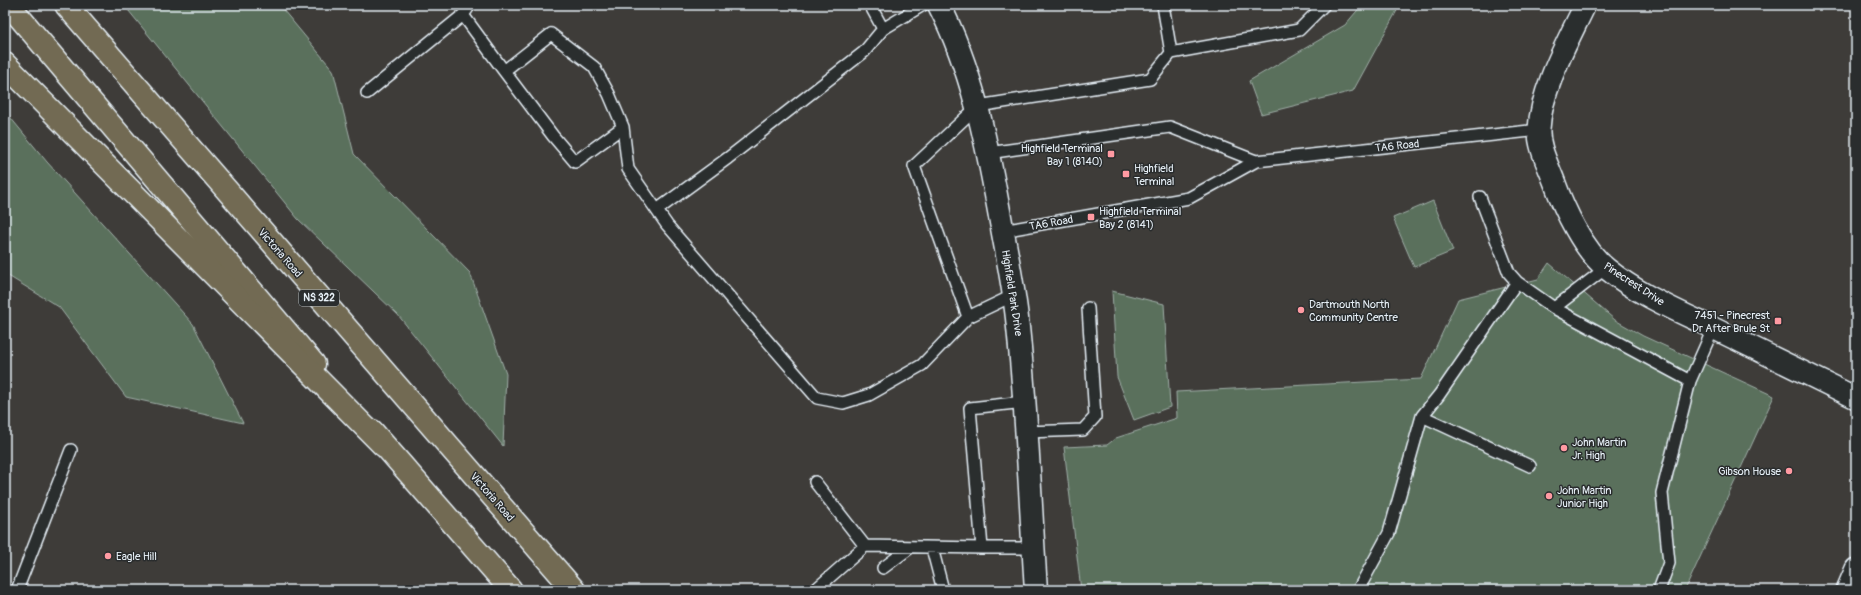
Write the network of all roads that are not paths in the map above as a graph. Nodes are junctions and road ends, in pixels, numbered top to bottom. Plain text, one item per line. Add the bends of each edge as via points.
1 (9, 5) edge
2 (66, 5) edge
3 (470, 5) edge
4 (870, 5) edge
5 (923, 5) edge
6 (939, 5) edge
7 (1163, 5) edge
8 (1324, 5) edge
9 (1585, 5) edge
10 (463, 15) junction
11 (883, 29) junction
12 (1170, 53) junction
13 (5, 64) edge
14 (504, 71) junction
15 (367, 93) dead end
16 (978, 106) junction
17 (623, 127) junction
18 (1539, 130) junction
19 (988, 153) junction
20 (1256, 161) junction
21 (1480, 197) dead end
22 (657, 210) junction
23 (1002, 231) junction
24 (1606, 268) junction
25 (1517, 282) junction
26 (1014, 295) junction
27 (1088, 308) dead end
28 (1554, 308) junction
29 (968, 317) junction
30 (1713, 329) junction
31 (1690, 381) junction
32 (1856, 398) edge
33 (1024, 402) junction
34 (1422, 416) junction
35 (1026, 432) junction
36 (383, 445) junction
37 (70, 450) dead end
38 (1530, 466) dead end
39 (814, 482) dead end
40 (865, 546) junction
41 (911, 547) junction
42 (932, 548) junction
43 (982, 548) junction
44 (1033, 548) junction
45 (883, 568) dead end
46 (1856, 569) edge
47 (17, 590) edge
48 (511, 590) edge
49 (574, 590) edge
50 (815, 590) edge
51 (943, 590) edge
52 (1036, 590) edge
53 (1358, 590) edge
54 (1659, 590) edge
55 (1847, 590) edge

1 - 36 main road
2 - 49 main road, Victoria Road / NS 322
3 - 10 lane
4 - 11 lane
5 - 11 lane
6 - 16 street, Highfield Park Drive via 952,29
7 - 12 lane
8 - 12 lane via 1299,30
9 - 18 street, Pinecrest Drive via 1546,94
10 - 14 lane
10 - 15 lane
11 - 22 lane via 864,52
12 - 16 lane via 1150,80
13 - 36 main road
14 - 17 lane via 575,162
14 - 17 lane via 551,34 594,67
16 - 19 street, Highfield Park Drive
16 - 29 lane via 914,166
17 - 22 lane via 628,169
18 - 20 lane, TA6 Road
18 - 24 street, Pinecrest Drive via 1543,153 1558,194 1591,251
19 - 20 lane, TA6 Road via 1170,127
19 - 23 street, Highfield Park Drive
20 - 23 lane, TA6 Road via 1189,198
21 - 25 lane via 1509,273
22 - 29 lane via 667,225 817,398 842,403 870,395 922,365
23 - 26 street, Highfield Park Drive
24 - 28 lane
24 - 30 street, Pinecrest Drive via 1651,298
25 - 28 lane
25 - 34 lane
26 - 29 lane
26 - 33 street, Highfield Park Drive
27 - 35 lane via 1095,417 1084,430
28 - 31 lane
30 - 31 lane
30 - 32 street, Pinecrest Drive
31 - 54 lane via 1662,492 1669,563
33 - 35 street, Highfield Park Drive
33 - 43 lane via 970,408
34 - 38 lane
34 - 53 lane via 1389,533
35 - 44 street, Highfield Park Drive
36 - 48 main road
37 - 47 lane
39 - 40 lane
40 - 41 lane
40 - 50 lane
41 - 42 lane
41 - 45 lane
42 - 43 lane
42 - 51 lane
43 - 44 lane
44 - 52 street, Highfield Park Drive
46 - 55 street

